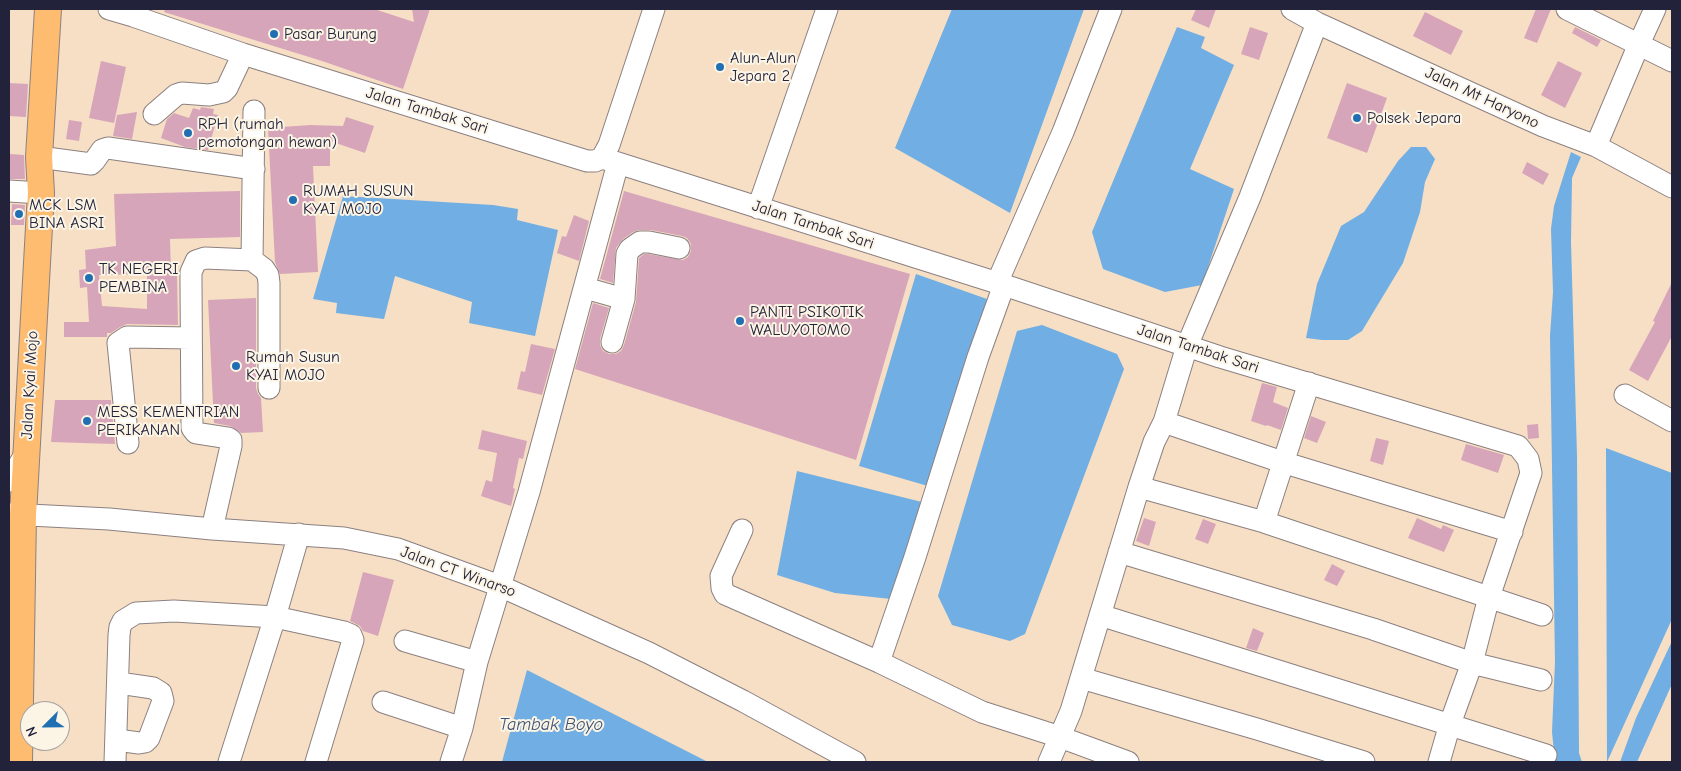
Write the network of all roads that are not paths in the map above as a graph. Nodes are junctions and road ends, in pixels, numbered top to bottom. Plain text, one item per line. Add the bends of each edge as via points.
1 (48, 9) edge
2 (109, 9) edge
3 (654, 9) edge
4 (827, 9) edge
5 (1111, 9) edge
6 (1567, 9) edge
7 (1655, 9) edge
8 (1306, 14) edge
9 (1639, 44) junction
10 (242, 54) junction
11 (1672, 61) edge
12 (254, 111) dead end
13 (154, 114) dead end
14 (1596, 146) junction
15 (39, 157) junction
16 (610, 160) junction
17 (254, 169) junction
18 (1672, 186) edge
19 (9, 191) edge
20 (41, 193) junction
21 (758, 208) junction
22 (678, 248) dead end
23 (252, 260) junction
24 (1001, 284) junction
25 (585, 288) junction
26 (624, 299) junction
27 (191, 338) junction
28 (612, 342) dead end
29 (1186, 346) junction
30 (1308, 383) junction
31 (269, 388) dead end
32 (1625, 395) dead end
33 (1672, 421) edge
34 (1164, 422) junction
35 (128, 443) dead end
36 (26, 452) junction
37 (1282, 462) junction
38 (9, 481) edge
39 (1139, 487) junction
40 (16, 514) edge
41 (1264, 522) junction
42 (212, 529) junction
43 (742, 530) dead end
44 (1512, 532) junction
45 (299, 534) junction
46 (1119, 552) junction
47 (500, 586) junction
48 (1490, 596) junction
49 (1542, 614) dead end
50 (1100, 615) junction
51 (275, 617) junction
52 (405, 640) dead end
53 (477, 662) junction
54 (879, 662) junction
55 (1472, 663) junction
56 (1082, 678) junction
57 (1541, 680) dead end
58 (119, 683) junction
59 (384, 702) dead end
60 (1450, 724) junction
61 (462, 728) junction
62 (1060, 737) junction
63 (117, 740) junction
64 (1546, 755) dead end
65 (19, 762) edge
66 (116, 762) edge
67 (229, 762) edge
68 (316, 762) edge
69 (451, 762) edge
70 (855, 762) edge
71 (1049, 762) edge
72 (1128, 762) edge
73 (1364, 762) edge
74 (1439, 762) edge

1 - 15 main road, Jalan Kyai Mojo
2 - 10 street, Jalan Tambak Sari via 219,38
3 - 16 street via 609,145
4 - 21 street
5 - 24 street
6 - 9 street
7 - 9 street
8 - 14 street, Jalan Mt Haryono via 1543,126
8 - 29 street via 1250,197
9 - 11 street
9 - 14 street
10 - 13 street via 223,92 209,95 182,93
10 - 16 street, Jalan Tambak Sari via 587,161
12 - 17 street
14 - 18 street, Jalan Mt Haryono
15 - 17 street via 91,164 102,150 108,148
15 - 20 main road, Jalan Kyai Mojo
16 - 21 street, Jalan Tambak Sari
16 - 25 street
17 - 23 street
19 - 20 street
20 - 36 main road, Jalan Kyai Mojo
21 - 24 street, Jalan Tambak Sari
22 - 26 street via 640,242 630,249
23 - 27 street via 205,258 196,262 191,278
23 - 31 street via 268,275
24 - 29 street, Jalan Tambak Sari
24 - 54 street
25 - 26 street
25 - 47 street
26 - 28 street
27 - 35 street via 127,336 118,342
27 - 42 street via 192,428 196,433 231,440
29 - 30 street, Jalan Tambak Sari
29 - 34 street
30 - 37 street
30 - 44 street, Jalan Tambak Sari via 1518,446 1528,458 1531,473
32 - 33 street
34 - 37 street
34 - 39 street
36 - 38 street
36 - 40 main road, Jalan Kyai Mojo
37 - 41 street
37 - 44 street
39 - 41 street
39 - 46 street
40 - 42 street, Jalan CT Winarso
40 - 65 main road, Jalan Kyai Mojo
41 - 48 street
42 - 45 street, Jalan CT Winarso
43 - 54 street via 721,576 725,594
44 - 48 street
45 - 47 street, Jalan CT Winarso via 344,538 398,550
45 - 51 street
46 - 50 street
46 - 55 street via 1373,629
47 - 53 street
47 - 70 street, Jalan CT Winarso via 648,653
48 - 49 street
48 - 55 street
50 - 56 street
50 - 60 street
51 - 58 street via 136,613 123,621 120,627
51 - 67 street
51 - 68 street via 351,636
52 - 53 street
53 - 61 street
54 - 62 street via 982,712
55 - 57 street
55 - 60 street
56 - 62 street
56 - 73 street
58 - 63 street
58 - 63 street via 153,688 161,693 163,701 145,742
59 - 61 street
60 - 64 street
60 - 74 street
61 - 69 street
62 - 71 street
62 - 72 street
63 - 66 street

